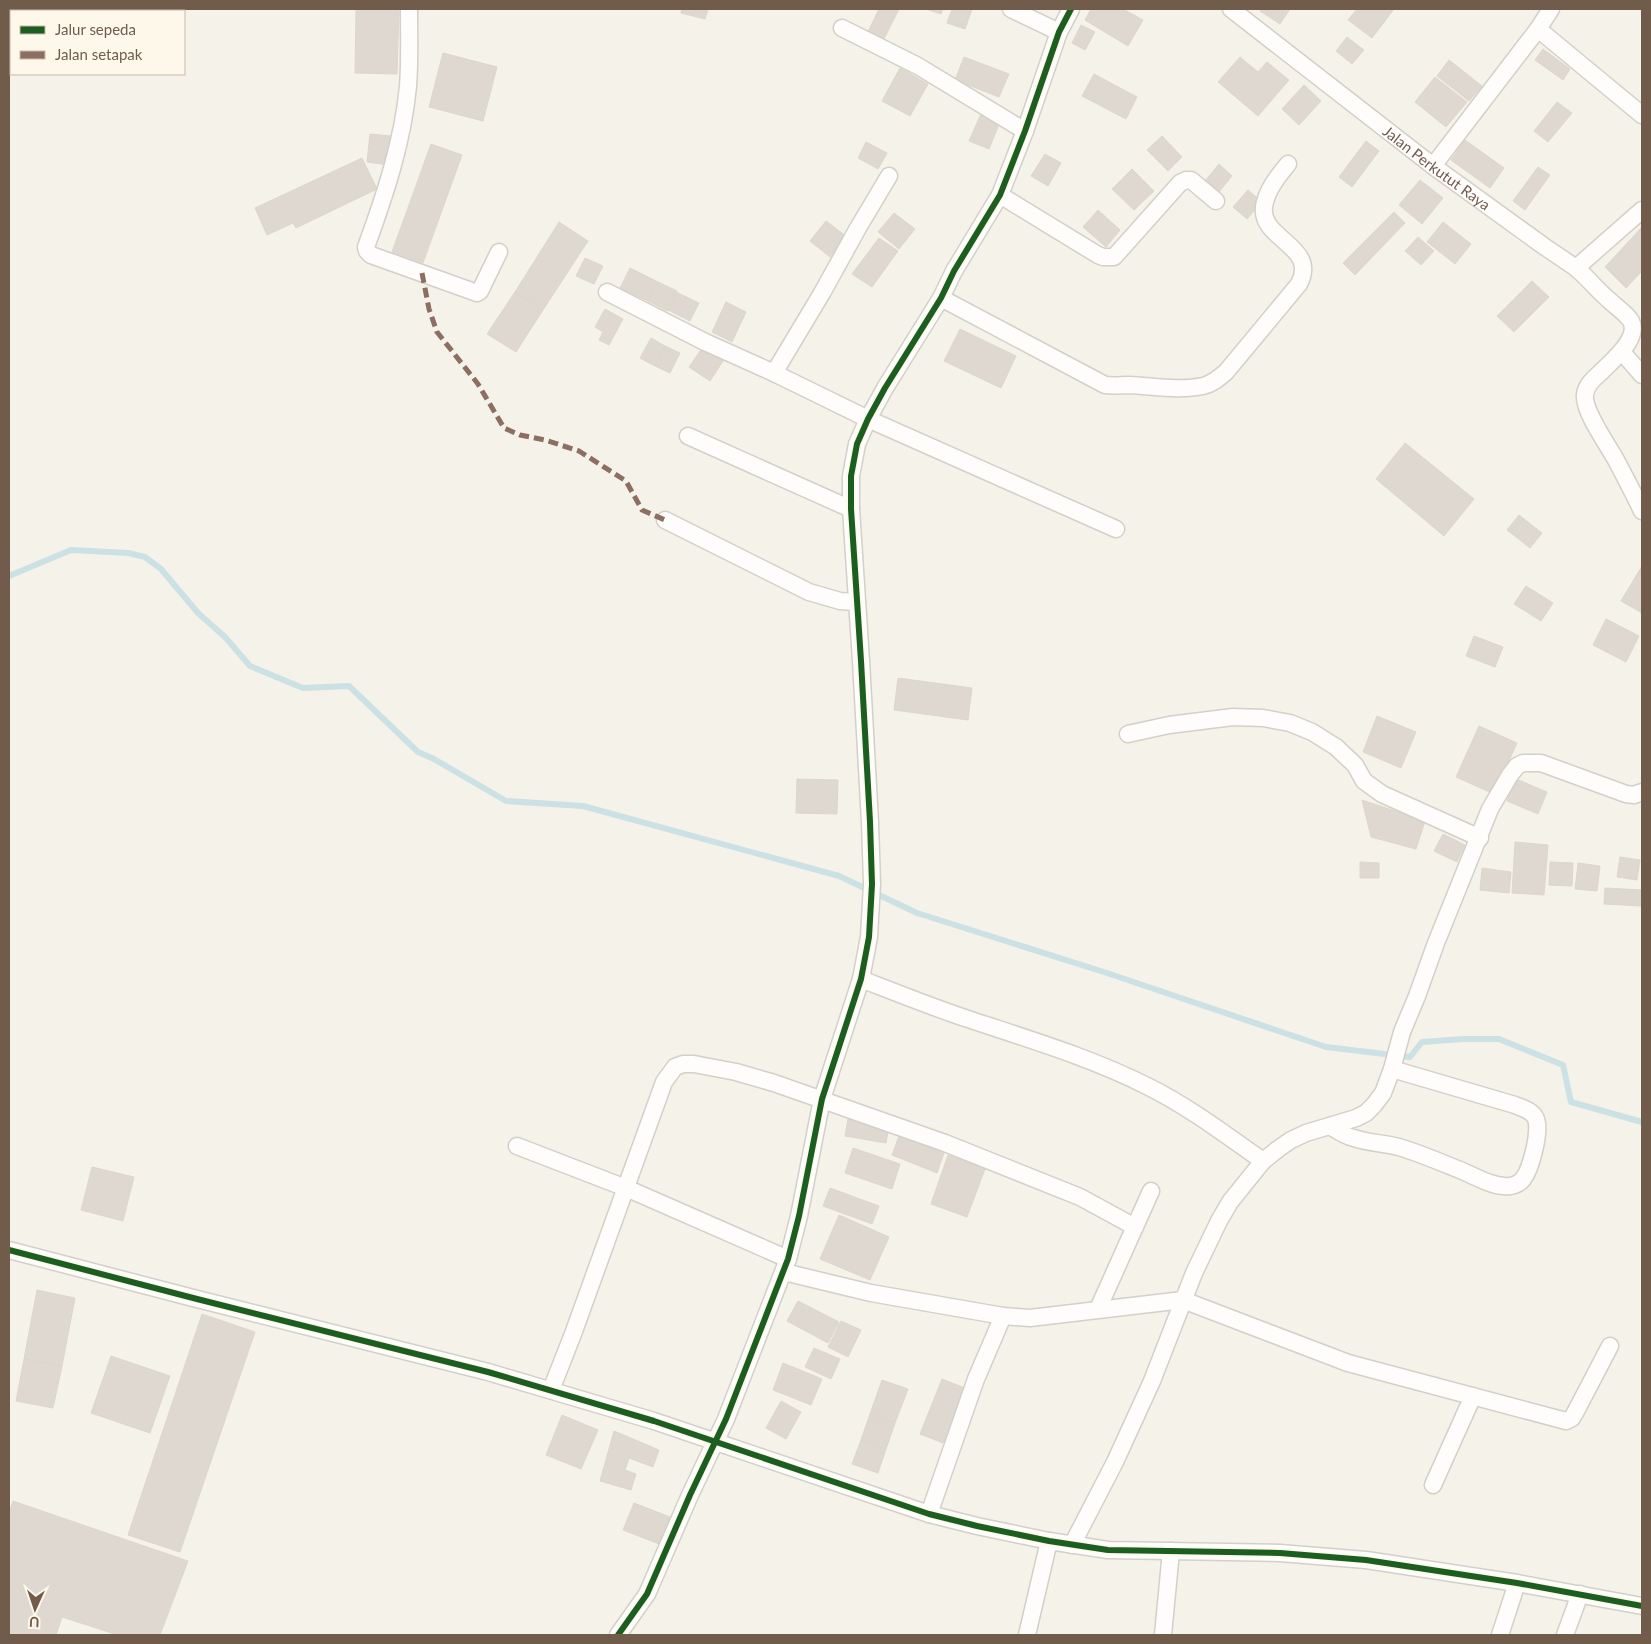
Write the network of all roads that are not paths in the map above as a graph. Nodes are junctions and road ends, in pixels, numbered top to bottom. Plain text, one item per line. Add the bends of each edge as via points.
1 (409, 9) edge
2 (1011, 9) edge
3 (1070, 9) edge
4 (1230, 9) edge
5 (1551, 9) edge
6 (842, 28) dead end
7 (1538, 29) junction
8 (1059, 32) junction
9 (1642, 115) edge
10 (1025, 131) junction
11 (1288, 164) dead end
12 (1433, 166) junction
13 (889, 176) dead end
14 (1000, 195) junction
15 (1216, 201) dead end
16 (1642, 210) edge
17 (499, 252) dead end
18 (1576, 268) junction
19 (607, 292) dead end
20 (941, 298) junction
21 (1622, 352) junction
22 (774, 373) junction
23 (1642, 375) edge
24 (868, 419) junction
25 (688, 436) dead end
26 (851, 509) junction
27 (1642, 511) edge
28 (665, 520) dead end
29 (1116, 529) dead end
30 (858, 602) junction
31 (1128, 734) dead end
32 (1642, 792) edge
33 (1480, 838) junction
34 (861, 978) junction
35 (1393, 1066) junction
36 (822, 1099) junction
37 (1330, 1126) junction
38 (517, 1146) dead end
39 (1263, 1161) junction
40 (626, 1188) junction
41 (1151, 1191) dead end
42 (1135, 1227) junction
43 (9, 1250) edge
44 (786, 1265) junction
45 (1183, 1300) junction
46 (1098, 1309) junction
47 (1003, 1316) junction
48 (1610, 1346) dead end
49 (551, 1390) junction
50 (1472, 1396) junction
51 (715, 1440) junction
52 (1433, 1484) dead end
53 (929, 1514) junction
54 (1049, 1541) junction
55 (1072, 1545) junction
56 (1171, 1551) junction
57 (1517, 1583) junction
58 (1580, 1594) junction
59 (1642, 1606) edge
60 (618, 1635) edge
61 (1027, 1635) edge
62 (1163, 1635) edge
63 (1500, 1635) edge
64 (1565, 1635) edge

1 - 17 street via 408,86 394,163 367,251 476,293 480,291
2 - 8 street
3 - 8 street
4 - 12 street, Jalan Perkutut Raya
5 - 7 street
6 - 10 street via 918,66
7 - 9 street
7 - 12 street
8 - 10 street
10 - 14 street
11 - 20 street via 1269,193 1264,208 1266,223 1300,256 1302,278 1226,372 1213,383 1167,388 1106,384
12 - 18 street, Jalan Perkutut Raya
13 - 22 street
14 - 15 street via 1098,255 1109,258 1114,257 1180,183 1192,180
14 - 20 street
16 - 18 street
18 - 21 street, Jalan Perkutut Raya via 1632,322 1634,330
19 - 22 street
20 - 24 street
21 - 23 street
21 - 27 street, Jalan Perkutut Raya via 1588,386 1584,396 1586,407
22 - 24 street
24 - 26 street via 851,476
24 - 29 street
25 - 26 street
26 - 30 street
28 - 30 street via 809,592 840,602
30 - 34 street via 872,884 872,914
31 - 33 street via 1233,717 1290,723 1336,747 1355,765 1364,781 1382,794
32 - 33 street via 1626,794 1541,763 1524,763 1510,774 1490,809
33 - 35 street via 1402,1032
34 - 36 street
34 - 39 street via 969,1020 1109,1068 1150,1087
35 - 37 street via 1383,1093 1366,1113
35 - 37 street via 1516,1105 1535,1117 1538,1126 1534,1150 1520,1183 1513,1186 1493,1184 1399,1148 1354,1139
36 - 40 street via 717,1068 694,1064 675,1067 664,1082
36 - 42 street via 945,1142 1080,1196
36 - 44 street
37 - 39 street via 1291,1140
38 - 40 street
39 - 45 street via 1219,1221
40 - 44 street
40 - 49 street
41 - 42 street
42 - 46 street
43 - 49 street
44 - 47 street via 872,1294
44 - 51 street via 735,1399
45 - 46 street
45 - 50 street via 1348,1363
45 - 55 street via 1119,1454
46 - 47 street via 1030,1318
47 - 53 street via 976,1379
48 - 50 street via 1572,1418 1566,1421
49 - 51 street
50 - 52 street
51 - 53 street
51 - 60 street via 647,1594
53 - 54 street
54 - 55 street
54 - 61 street
55 - 56 street via 1127,1551
56 - 57 street via 1320,1556
56 - 62 street
57 - 58 street
57 - 63 street
58 - 59 street
58 - 64 street

